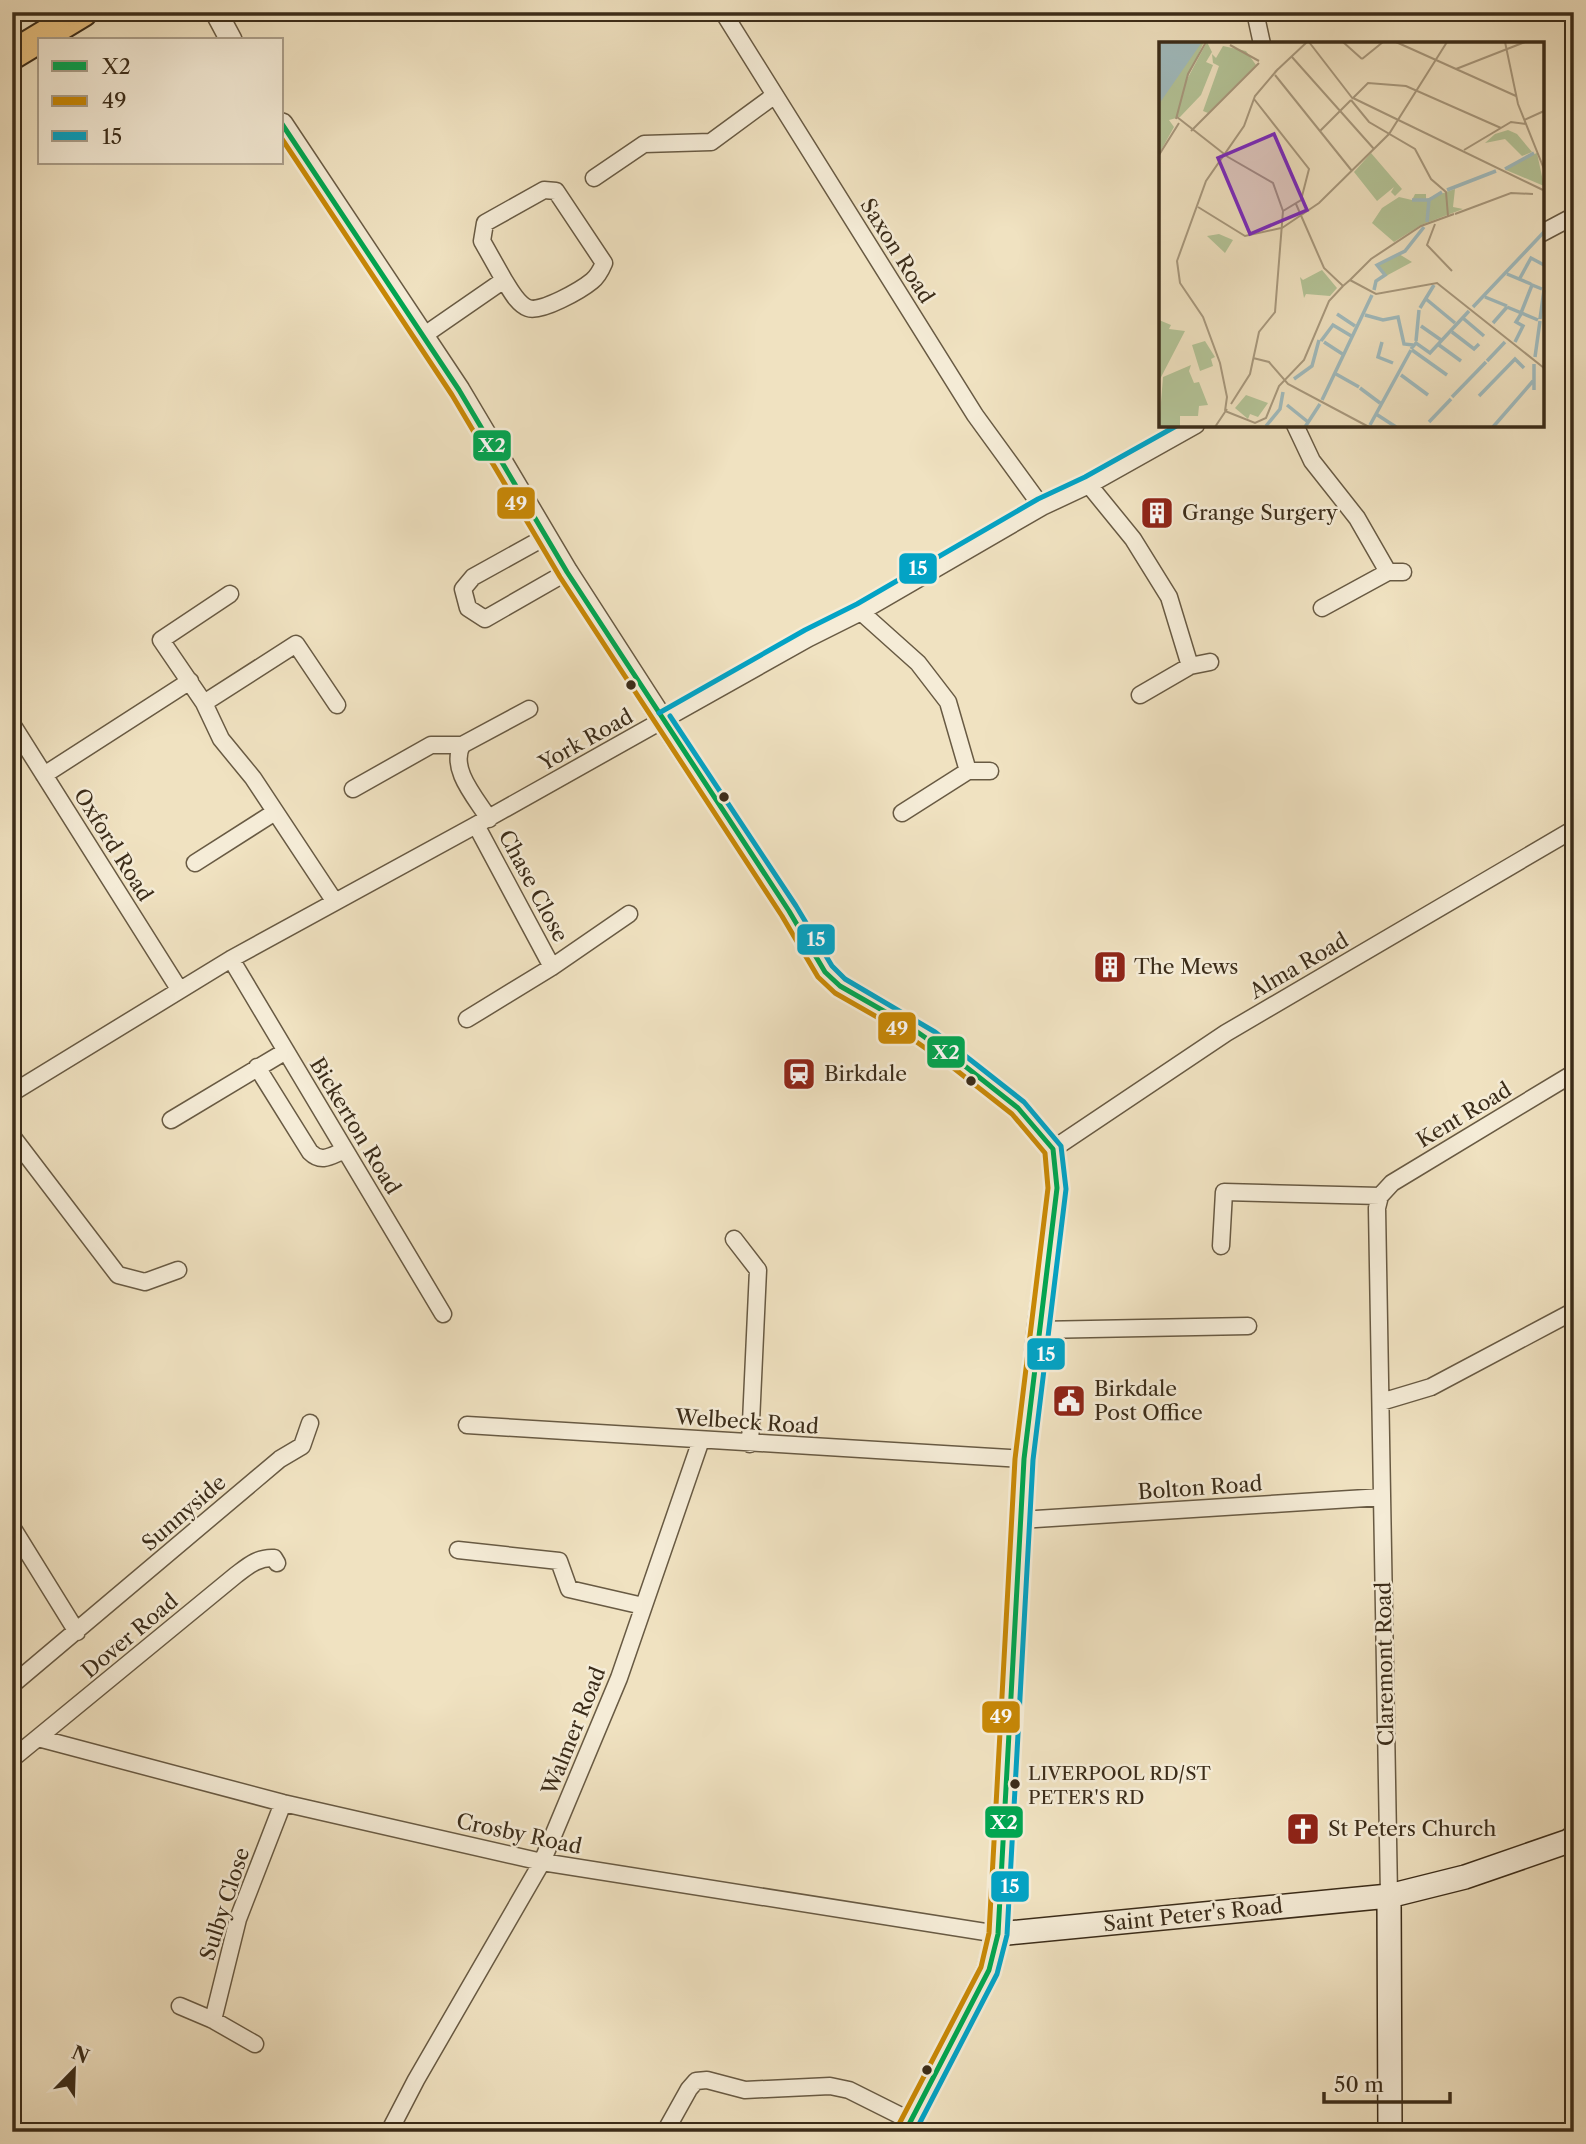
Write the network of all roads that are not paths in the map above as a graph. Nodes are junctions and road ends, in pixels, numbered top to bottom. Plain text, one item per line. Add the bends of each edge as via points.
1 (83, 12) edge
2 (216, 12) edge
3 (723, 12) edge
4 (1255, 12) edge
5 (40, 38) edge
6 (230, 38) edge
7 (38, 39) edge
8 (1262, 42) edge
9 (12, 55) edge
10 (775, 95) junction
11 (284, 127) edge
12 (594, 178) dead end
13 (1574, 216) edge
14 (1544, 232) edge
15 (504, 279) junction
16 (423, 337) junction
17 (1192, 427) edge
18 (1296, 427) edge
19 (1089, 485) junction
20 (1042, 507) junction
21 (547, 536) junction
22 (567, 572) junction
23 (230, 594) dead end
24 (1322, 608) dead end
25 (861, 612) junction
26 (1210, 662) dead end
27 (1190, 666) junction
28 (190, 681) junction
29 (1140, 695) dead end
30 (204, 703) junction
31 (337, 705) dead end
32 (529, 709) dead end
33 (663, 721) junction
34 (12, 724) edge
35 (462, 745) junction
36 (968, 771) junction
37 (990, 771) dead end
38 (44, 775) junction
39 (353, 789) dead end
40 (275, 811) junction
41 (902, 813) dead end
42 (482, 822) junction
43 (1574, 829) edge
44 (195, 863) dead end
45 (335, 902) junction
46 (629, 914) dead end
47 (231, 959) junction
48 (552, 967) junction
49 (179, 989) junction
50 (467, 1019) dead end
51 (286, 1051) junction
52 (257, 1067) junction
53 (1574, 1073) edge
54 (12, 1093) edge
55 (171, 1120) dead end
56 (12, 1136) edge
57 (1052, 1149) junction
58 (345, 1150) junction
59 (1380, 1196) junction
60 (734, 1240) dead end
61 (1221, 1246) dead end
62 (178, 1270) dead end
63 (1574, 1311) edge
64 (443, 1314) dead end
65 (1248, 1326) dead end
66 (1038, 1330) junction
67 (1381, 1402) junction
68 (310, 1423) dead end
69 (467, 1425) dead end
70 (701, 1440) junction
71 (750, 1444) junction
72 (1024, 1460) junction
73 (1382, 1497) junction
74 (1020, 1520) junction
75 (12, 1527) edge
76 (458, 1550) dead end
77 (277, 1563) dead end
78 (643, 1606) junction
79 (77, 1632) junction
80 (12, 1685) edge
81 (38, 1738) junction
82 (12, 1759) edge
83 (283, 1803) junction
84 (1574, 1837) edge
85 (542, 1863) junction
86 (1389, 1896) junction
87 (998, 1934) junction
88 (180, 2006) dead end
89 (213, 2020) junction
90 (255, 2044) dead end
91 (908, 2126) edge
92 (389, 2132) edge
93 (665, 2132) edge
94 (1390, 2132) edge

1 - 5 highway
2 - 6 street
3 - 10 street, Saxon Road
4 - 8 street
7 - 9 highway
10 - 12 street via 710,142 644,144
10 - 20 street, Saxon Road via 975,415
11 - 16 street
13 - 14 street
15 - 15 street via 482,241 485,223 544,190 556,191 604,263 601,271 593,281 544,308 531,310 520,304
15 - 16 street
16 - 21 street
17 - 19 street, York Road
18 - 24 street via 1312,461 1396,572
19 - 20 street, York Road
19 - 27 street via 1133,539 1169,597
20 - 25 street, York Road
21 - 22 street
21 - 22 street via 473,577 463,589 468,608 485,619
22 - 33 street
23 - 28 street via 161,640
25 - 33 street, York Road
25 - 36 street via 918,663 948,702
26 - 27 street
27 - 29 street
28 - 30 street
28 - 38 street
30 - 31 street via 296,644
30 - 40 street via 221,739
32 - 35 street
33 - 42 street, York Road
33 - 57 street via 825,972 839,986 956,1059 1018,1108
34 - 38 street, Oxford Road
35 - 39 street via 431,746
35 - 42 street, Chase Close via 457,754 459,769
36 - 37 street
36 - 41 street
38 - 49 street, Oxford Road
40 - 44 street
40 - 45 street
42 - 45 street, York Road
42 - 48 street, Chase Close
43 - 57 street, Alma Road via 1226,1033
45 - 47 street, York Road
46 - 48 street, Chase Close
47 - 49 street, York Road
47 - 51 street, Bickerton Road
48 - 50 street, Chase Close
49 - 54 street, York Road
51 - 52 street
51 - 58 street, Bickerton Road
52 - 55 street
52 - 58 street via 310,1153 324,1159
53 - 59 street, Kent Road via 1392,1183
56 - 62 street via 118,1275 145,1282
57 - 66 street via 1057,1188
58 - 64 street, Bickerton Road
59 - 61 street via 1224,1192
59 - 67 street, Claremont Road
60 - 71 street via 758,1270
63 - 67 street via 1431,1387
65 - 66 street
66 - 72 street
67 - 73 street, Claremont Road
68 - 79 street, Sunnyside via 302,1446 280,1459
69 - 70 street, Welbeck Road
70 - 71 street, Welbeck Road
70 - 78 street, Walmer Road
71 - 72 street, Welbeck Road
72 - 74 street
73 - 74 street, Bolton Road
73 - 86 street, Claremont Road
74 - 87 street
75 - 79 street
76 - 78 street via 558,1561 569,1589
77 - 81 street, Dover Road via 274,1558 255,1561
78 - 85 street, Walmer Road via 619,1678
79 - 80 street, Sunnyside
81 - 82 street, Dover Road
81 - 83 street, Crosby Road
83 - 85 street, Crosby Road
83 - 89 street, Sulby Close via 238,1919
84 - 86 main road, Saint Peter's Road via 1465,1877
85 - 87 street, Crosby Road
85 - 92 street, Walmer Road
86 - 87 main road, Saint Peter's Road
86 - 94 main road, Claremont Road
87 - 91 main road via 989,1970
88 - 89 street
89 - 90 street
91 - 93 street via 849,2090 745,2090 707,2080 696,2081 688,2089

